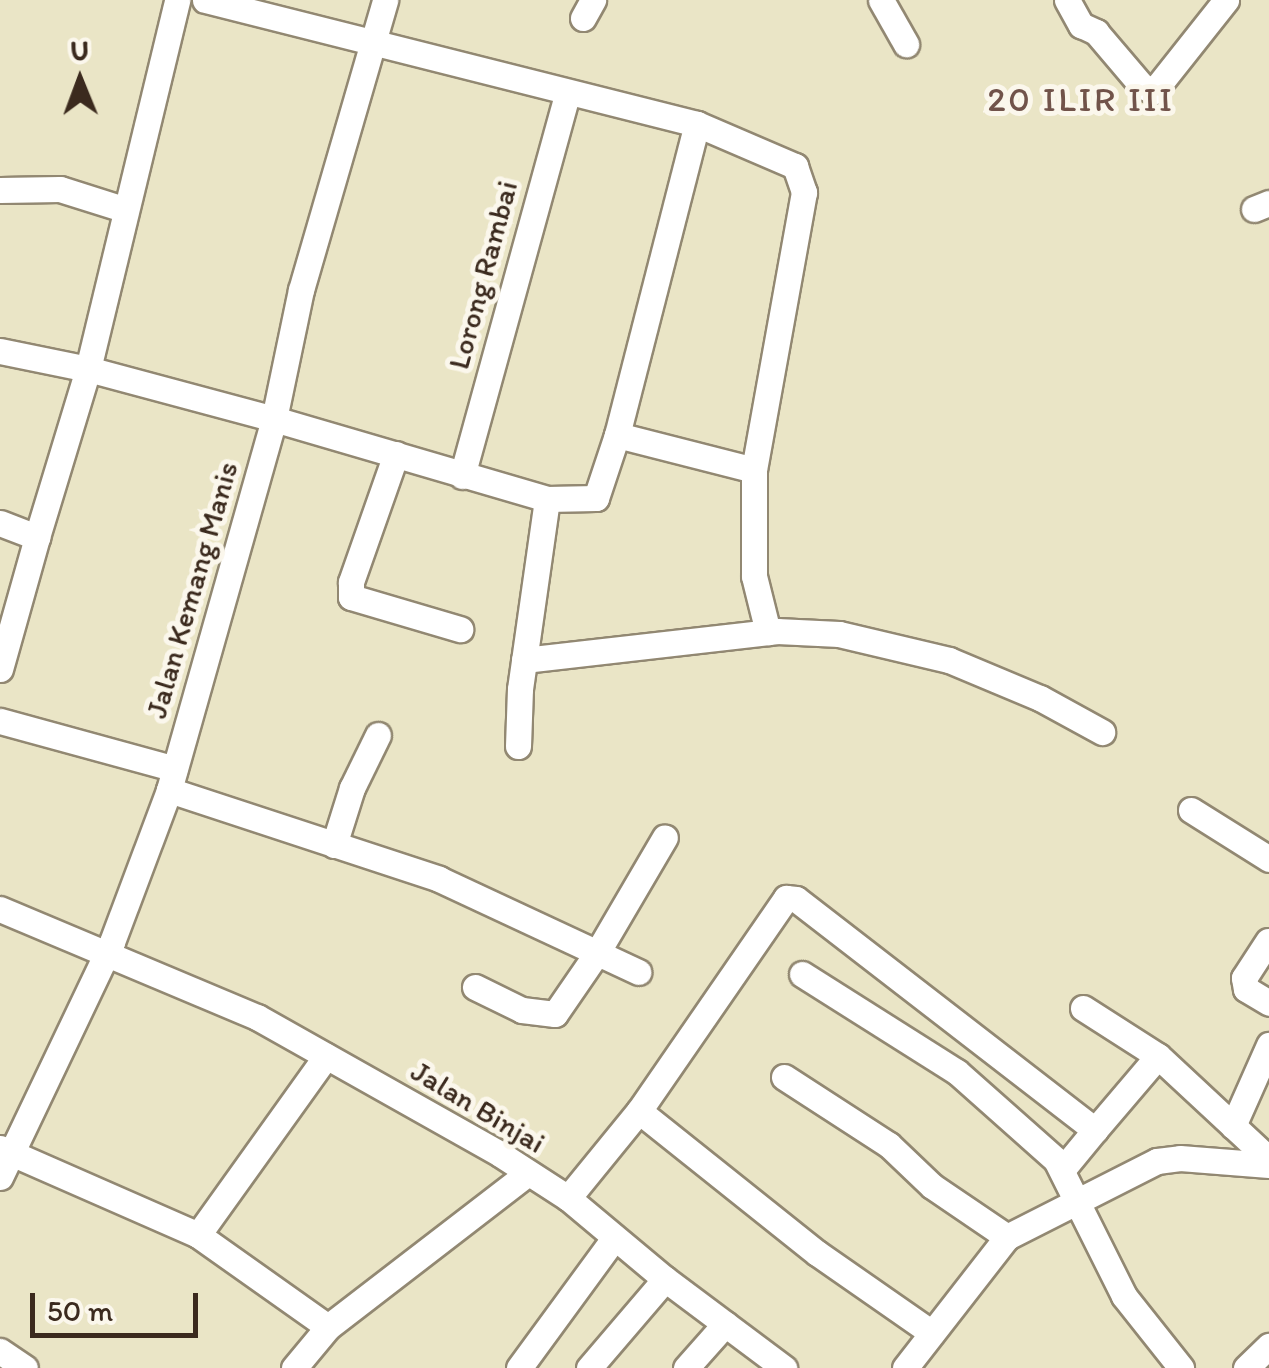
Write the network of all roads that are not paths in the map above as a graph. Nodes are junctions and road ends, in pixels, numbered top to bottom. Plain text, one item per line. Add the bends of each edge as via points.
1 (205, 0) edge
2 (385, 0) edge
3 (881, 0) edge
4 (1067, 0) edge
5 (1226, 0) edge
6 (171, 1) edge
7 (375, 42) junction
8 (906, 44) dead end
9 (568, 92) junction
10 (697, 124) junction
11 (0, 190) edge
12 (124, 209) junction
13 (0, 351) edge
14 (88, 369) junction
15 (274, 419) junction
16 (617, 434) junction
17 (396, 454) junction
18 (754, 470) junction
19 (462, 476) junction
20 (547, 499) junction
21 (0, 523) edge
22 (37, 537) junction
23 (460, 629) dead end
24 (768, 632) junction
25 (524, 660) junction
26 (0, 669) edge
27 (0, 720) edge
28 (1102, 732) dead end
29 (378, 735) dead end
30 (518, 746) dead end
31 (172, 780) junction
32 (1191, 810) dead end
33 (665, 838) dead end
34 (334, 845) junction
35 (1269, 859) edge
36 (0, 909) edge
37 (1268, 941) edge
38 (107, 953) junction
39 (597, 953) junction
40 (638, 972) dead end
41 (802, 974) dead end
42 (475, 987) dead end
43 (1269, 1003) edge
44 (1083, 1008) dead end
45 (1269, 1045) edge
46 (326, 1056) junction
47 (1158, 1056) junction
48 (784, 1076) dead end
49 (639, 1111) junction
50 (1234, 1126) junction
51 (1095, 1130) junction
52 (4, 1160) edge
53 (1269, 1162) edge
54 (1062, 1170) junction
55 (527, 1174) junction
56 (568, 1198) junction
57 (1076, 1203) junction
58 (198, 1235) junction
59 (1006, 1237) junction
60 (614, 1238) junction
61 (665, 1279) junction
62 (725, 1324) junction
63 (328, 1327) junction
64 (932, 1333) junction
65 (1269, 1346) edge
66 (0, 1351) edge
67 (774, 1365) edge
68 (25, 1368) edge
69 (294, 1368) edge
70 (519, 1368) edge
71 (589, 1368) edge
72 (686, 1368) edge
73 (905, 1368) edge
74 (1182, 1368) edge
75 (1246, 1368) edge

1 - 7 street
2 - 7 street, Jalan Kemang Manis
3 - 8 street
4 - 5 street via 1081,24 1096,32 1142,86 1154,90
6 - 12 street
7 - 9 street
7 - 15 street, Jalan Kemang Manis via 301,290
9 - 10 street
9 - 19 street, Lorong Rambai
10 - 16 street
10 - 18 street via 782,157 795,166 804,192
11 - 12 street via 60,189
12 - 14 street
13 - 14 street
14 - 15 street
14 - 22 street
15 - 17 street
15 - 31 street, Jalan Kemang Manis
16 - 18 street
16 - 20 street via 601,493 585,500
17 - 19 street
17 - 23 street via 351,597
18 - 24 street via 754,576
19 - 20 street
20 - 25 street
21 - 22 street
22 - 26 street
24 - 25 street
24 - 28 street via 839,634 949,660
25 - 30 street
27 - 31 street
29 - 34 street
31 - 34 street
31 - 38 street, Jalan Kemang Manis
32 - 35 street
33 - 39 street
34 - 39 street via 439,879
36 - 38 street, Jalan Binjai
37 - 43 street via 1244,978 1246,989
38 - 46 street, Jalan Binjai via 257,1018
38 - 52 street, Jalan Kemang Manis
39 - 40 street
39 - 42 street via 548,1017
41 - 54 street via 957,1072
44 - 47 street
45 - 50 street
46 - 55 street, Jalan Binjai
46 - 58 street
47 - 50 street
47 - 51 street
48 - 59 street
49 - 51 street via 786,898 796,899
49 - 56 street
49 - 64 street via 816,1252
50 - 53 street
51 - 54 street
52 - 58 street
53 - 57 street via 1157,1161
54 - 57 street
55 - 56 street, Jalan Binjai
55 - 63 street
56 - 60 street, Jalan Binjai
57 - 59 street
57 - 74 street via 1124,1296
58 - 63 street
59 - 64 street
60 - 61 street, Jalan Binjai
60 - 70 street
61 - 62 street, Jalan Binjai
61 - 71 street
62 - 67 street, Jalan Binjai
62 - 72 street
63 - 69 street
64 - 73 street
65 - 75 street
66 - 68 street

